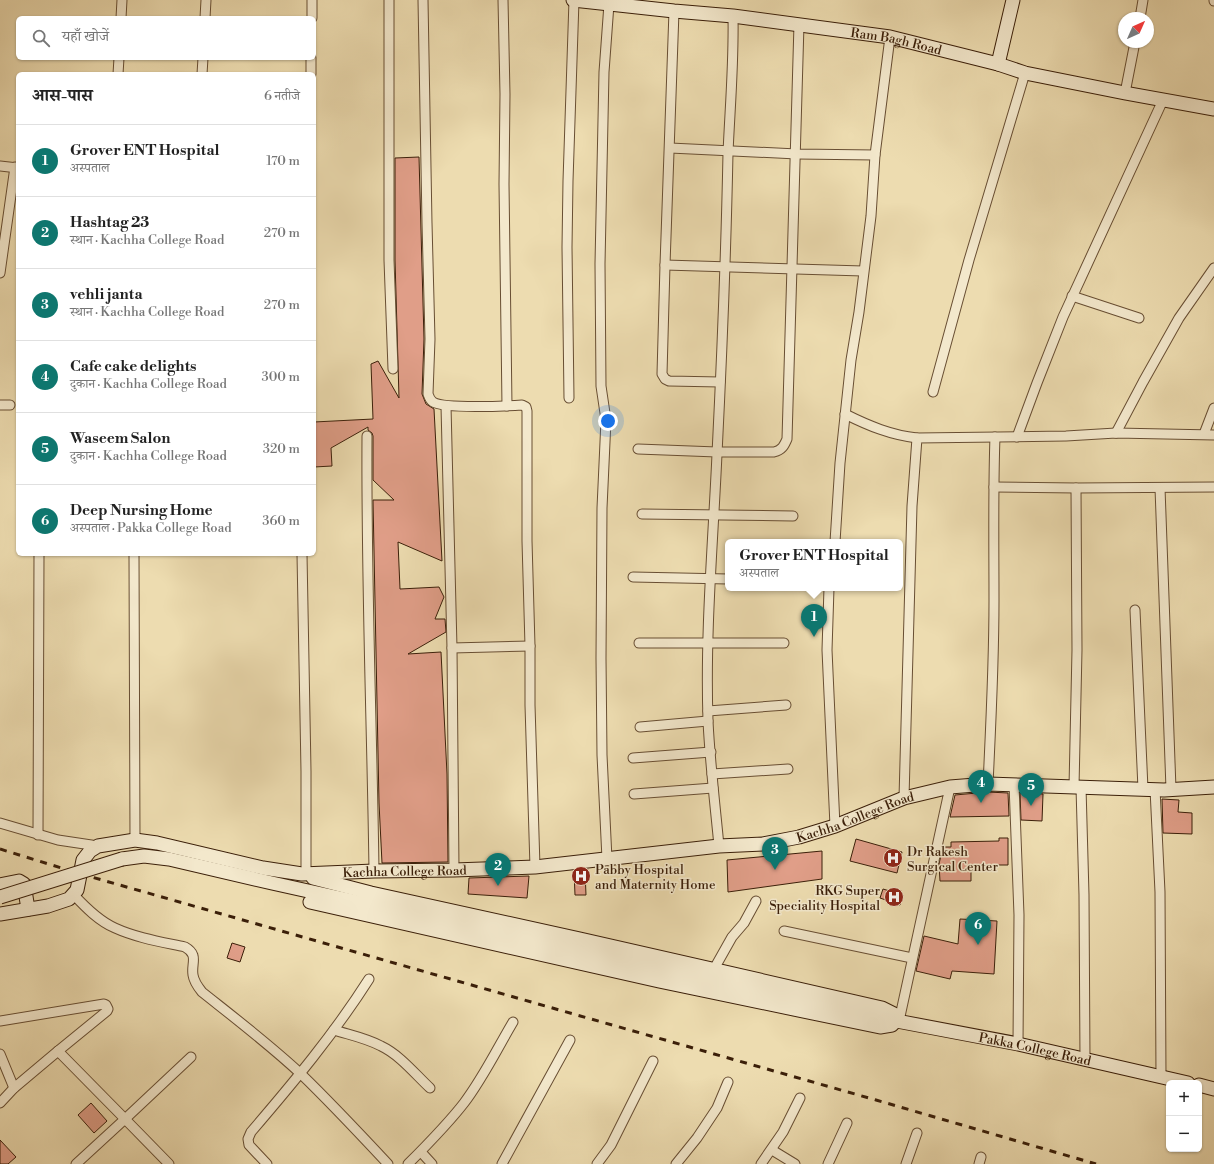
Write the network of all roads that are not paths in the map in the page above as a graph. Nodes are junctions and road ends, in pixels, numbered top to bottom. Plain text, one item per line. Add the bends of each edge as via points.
1 (122, 0) edge
2 (206, 0) edge
3 (312, 0) edge
4 (389, 0) edge
5 (423, 0) edge
6 (503, 0) edge
7 (573, 0) edge
8 (1013, 0) edge
9 (1143, 0) edge
10 (609, 4) junction
11 (677, 8) edge
12 (1141, 12) edge
13 (121, 16) edge
14 (205, 16) edge
15 (312, 16) edge
16 (732, 16) junction
17 (799, 24) junction
18 (890, 37) junction
19 (1134, 48) edge
20 (119, 60) edge
21 (203, 60) edge
22 (311, 60) edge
23 (998, 64) junction
24 (118, 72) edge
25 (202, 72) edge
26 (311, 72) edge
27 (1025, 73) junction
28 (1125, 93) junction
29 (1163, 100) junction
30 (1214, 109) edge
31 (670, 148) junction
32 (728, 150) junction
33 (796, 154) junction
34 (875, 155) junction
35 (0, 166) edge
36 (16, 168) edge
37 (665, 265) junction
38 (726, 267) junction
39 (1214, 268) edge
40 (792, 270) junction
41 (863, 271) junction
42 (0, 273) edge
43 (1072, 296) junction
44 (1139, 318) dead end
45 (393, 369) dead end
46 (720, 382) junction
47 (933, 392) dead end
48 (569, 398) dead end
49 (0, 405) edge
50 (10, 405) dead end
51 (446, 406) junction
52 (508, 406) junction
53 (1214, 408) edge
54 (845, 414) junction
55 (1116, 433) junction
56 (1204, 434) junction
57 (1214, 435) edge
58 (367, 436) dead end
59 (995, 437) junction
60 (1018, 437) junction
61 (917, 438) junction
62 (638, 449) dead end
63 (718, 452) junction
64 (994, 487) junction
65 (1214, 487) edge
66 (1076, 488) junction
67 (1160, 488) junction
68 (642, 514) dead end
69 (714, 515) junction
70 (793, 516) dead end
71 (834, 539) edge
72 (39, 556) edge
73 (134, 556) edge
74 (302, 556) edge
75 (633, 578) dead end
76 (710, 579) junction
77 (725, 579) edge
78 (829, 591) edge
79 (1135, 610) dead end
80 (639, 643) dead end
81 (784, 643) dead end
82 (708, 644) junction
83 (530, 646) junction
84 (452, 648) junction
85 (786, 705) dead end
86 (708, 710) junction
87 (708, 721) junction
88 (640, 727) dead end
89 (711, 752) junction
90 (633, 758) dead end
91 (788, 769) dead end
92 (712, 774) junction
93 (988, 784) junction
94 (1014, 784) junction
95 (950, 787) junction
96 (1077, 787) junction
97 (1214, 787) edge
98 (713, 788) junction
99 (1149, 789) junction
100 (1171, 789) junction
101 (634, 794) dead end
102 (904, 798) junction
103 (0, 823) edge
104 (835, 826) junction
105 (38, 835) junction
106 (135, 840) junction
107 (98, 846) junction
108 (719, 846) junction
109 (607, 859) junction
110 (536, 867) junction
111 (454, 870) junction
112 (374, 871) junction
113 (304, 874) junction
114 (0, 885) edge
115 (74, 895) junction
116 (0, 898) edge
117 (756, 901) dead end
118 (310, 902) dead end
119 (28, 909) junction
120 (0, 914) edge
121 (784, 931) dead end
122 (912, 958) junction
123 (714, 969) junction
124 (369, 979) dead end
125 (898, 1020) junction
126 (0, 1021) edge
127 (513, 1022) dead end
128 (334, 1030) junction
129 (570, 1040) dead end
130 (1018, 1044) junction
131 (58, 1051) junction
132 (0, 1054) edge
133 (191, 1058) dead end
134 (1085, 1060) junction
135 (652, 1061) dead end
136 (301, 1074) junction
137 (1161, 1077) junction
138 (1174, 1080) edge
139 (728, 1082) dead end
140 (1202, 1087) edge
141 (14, 1088) junction
142 (430, 1088) dead end
143 (1214, 1089) edge
144 (800, 1098) dead end
145 (0, 1103) edge
146 (125, 1119) junction
147 (847, 1123) dead end
148 (917, 1133) dead end
149 (772, 1150) junction
150 (420, 1152) junction
151 (76, 1164) edge
152 (169, 1164) edge
153 (267, 1164) edge
154 (388, 1164) edge
155 (408, 1164) edge
156 (432, 1164) edge
157 (502, 1164) edge
158 (597, 1164) edge
159 (676, 1164) edge
160 (761, 1164) edge
161 (794, 1164) edge
162 (828, 1164) edge
163 (906, 1164) edge

1 - 13 street
2 - 14 street
3 - 15 street
4 - 45 street via 389,260
5 - 51 street via 430,339 428,394 432,402
6 - 52 street
7 - 10 street, Ram Bagh Road
7 - 48 street via 568,188
8 - 23 street
9 - 12 street
10 - 11 street, Ram Bagh Road
10 - 109 street via 604,72 600,264 601,386 606,420 601,658
11 - 16 street, Ram Bagh Road
11 - 31 street
16 - 17 street, Ram Bagh Road
16 - 32 street
17 - 18 street, Ram Bagh Road
17 - 33 street
18 - 23 street, Ram Bagh Road
18 - 34 street
19 - 28 street
20 - 24 street
21 - 25 street
22 - 26 street
23 - 27 street, Ram Bagh Road
27 - 28 street, Ram Bagh Road
27 - 47 street
28 - 29 street, Ram Bagh Road
29 - 30 street, Ram Bagh Road
29 - 43 street
31 - 32 street
31 - 37 street
32 - 33 street
32 - 38 street
33 - 34 street
33 - 40 street
34 - 41 street via 871,216
35 - 36 street
36 - 42 street
37 - 38 street
37 - 46 street via 662,374 670,381
38 - 40 street
38 - 46 street
39 - 55 street via 1179,318
40 - 41 street
40 - 63 street via 787,439 784,446 774,452
41 - 54 street
43 - 44 street
43 - 60 street
46 - 63 street
49 - 50 street
51 - 52 street
51 - 84 street
52 - 83 street via 522,405 527,411
53 - 56 street
54 - 61 street via 882,431
54 - 71 street
55 - 56 street
55 - 60 street
56 - 57 street
58 - 112 street via 367,569
59 - 60 street
59 - 61 street
59 - 64 street
61 - 102 street via 912,521
62 - 63 street
63 - 69 street
64 - 66 street
64 - 93 street via 994,609
65 - 67 street
66 - 67 street
66 - 96 street
67 - 100 street
68 - 69 street
69 - 70 street
69 - 76 street
72 - 105 street
73 - 106 street
74 - 113 street via 306,771
75 - 76 street
76 - 77 street
76 - 82 street
78 - 104 street via 827,650
79 - 99 street
80 - 82 street
81 - 82 street
82 - 86 street
83 - 84 street
83 - 110 street
84 - 111 street
85 - 86 street
86 - 87 street
87 - 88 street
87 - 89 street
89 - 90 street
89 - 92 street
91 - 92 street
92 - 98 street
93 - 94 street, Kachha College Road
93 - 95 street, Kachha College Road
94 - 96 street, Kachha College Road
94 - 130 street via 1018,900
95 - 102 street, Kachha College Road
95 - 122 street
96 - 99 street, Kachha College Road
96 - 134 street via 1084,895
97 - 100 street, Kachha College Road
98 - 101 street
98 - 108 street
99 - 100 street, Kachha College Road
99 - 137 street via 1160,892
102 - 104 street, Kachha College Road
103 - 105 street, Kachha College Road
104 - 108 street, Kachha College Road via 764,844
105 - 107 street, Kachha College Road
106 - 107 street, Kachha College Road
106 - 113 street, Kachha College Road via 263,868
107 - 115 street via 83,860
108 - 109 street, Kachha College Road
109 - 110 street, Kachha College Road
110 - 111 street, Kachha College Road
111 - 112 street, Kachha College Road
112 - 113 street, Kachha College Road
113 - 123 street via 371,894
114 - 119 street via 22,882
115 - 119 street via 59,903
115 - 136 street via 98,918 114,928 190,950 193,954 195,983 202,992
116 - 125 street, Pakka College Road, bridge via 122,858 144,856 169,859
117 - 123 street
118 - 125 street via 659,981 880,1027 892,1025
119 - 120 street
121 - 122 street
122 - 125 street
123 - 125 street via 882,1008 894,1014
124 - 128 street
125 - 130 street, Pakka College Road
126 - 131 street via 106,1005 107,1011
127 - 150 street via 464,1102
128 - 136 street
128 - 142 street via 382,1046
129 - 157 street
130 - 134 street, Pakka College Road
131 - 141 street
131 - 146 street
132 - 141 street
133 - 146 street
134 - 137 street, Pakka College Road
135 - 158 street via 611,1145
136 - 153 street via 251,1132 248,1139 249,1144
136 - 154 street
137 - 138 street, Pakka College Road
139 - 159 street via 717,1108
140 - 143 street
141 - 145 street
144 - 149 street
146 - 151 street
146 - 152 street
147 - 162 street
148 - 163 street
149 - 160 street
149 - 161 street
150 - 155 street
150 - 156 street

